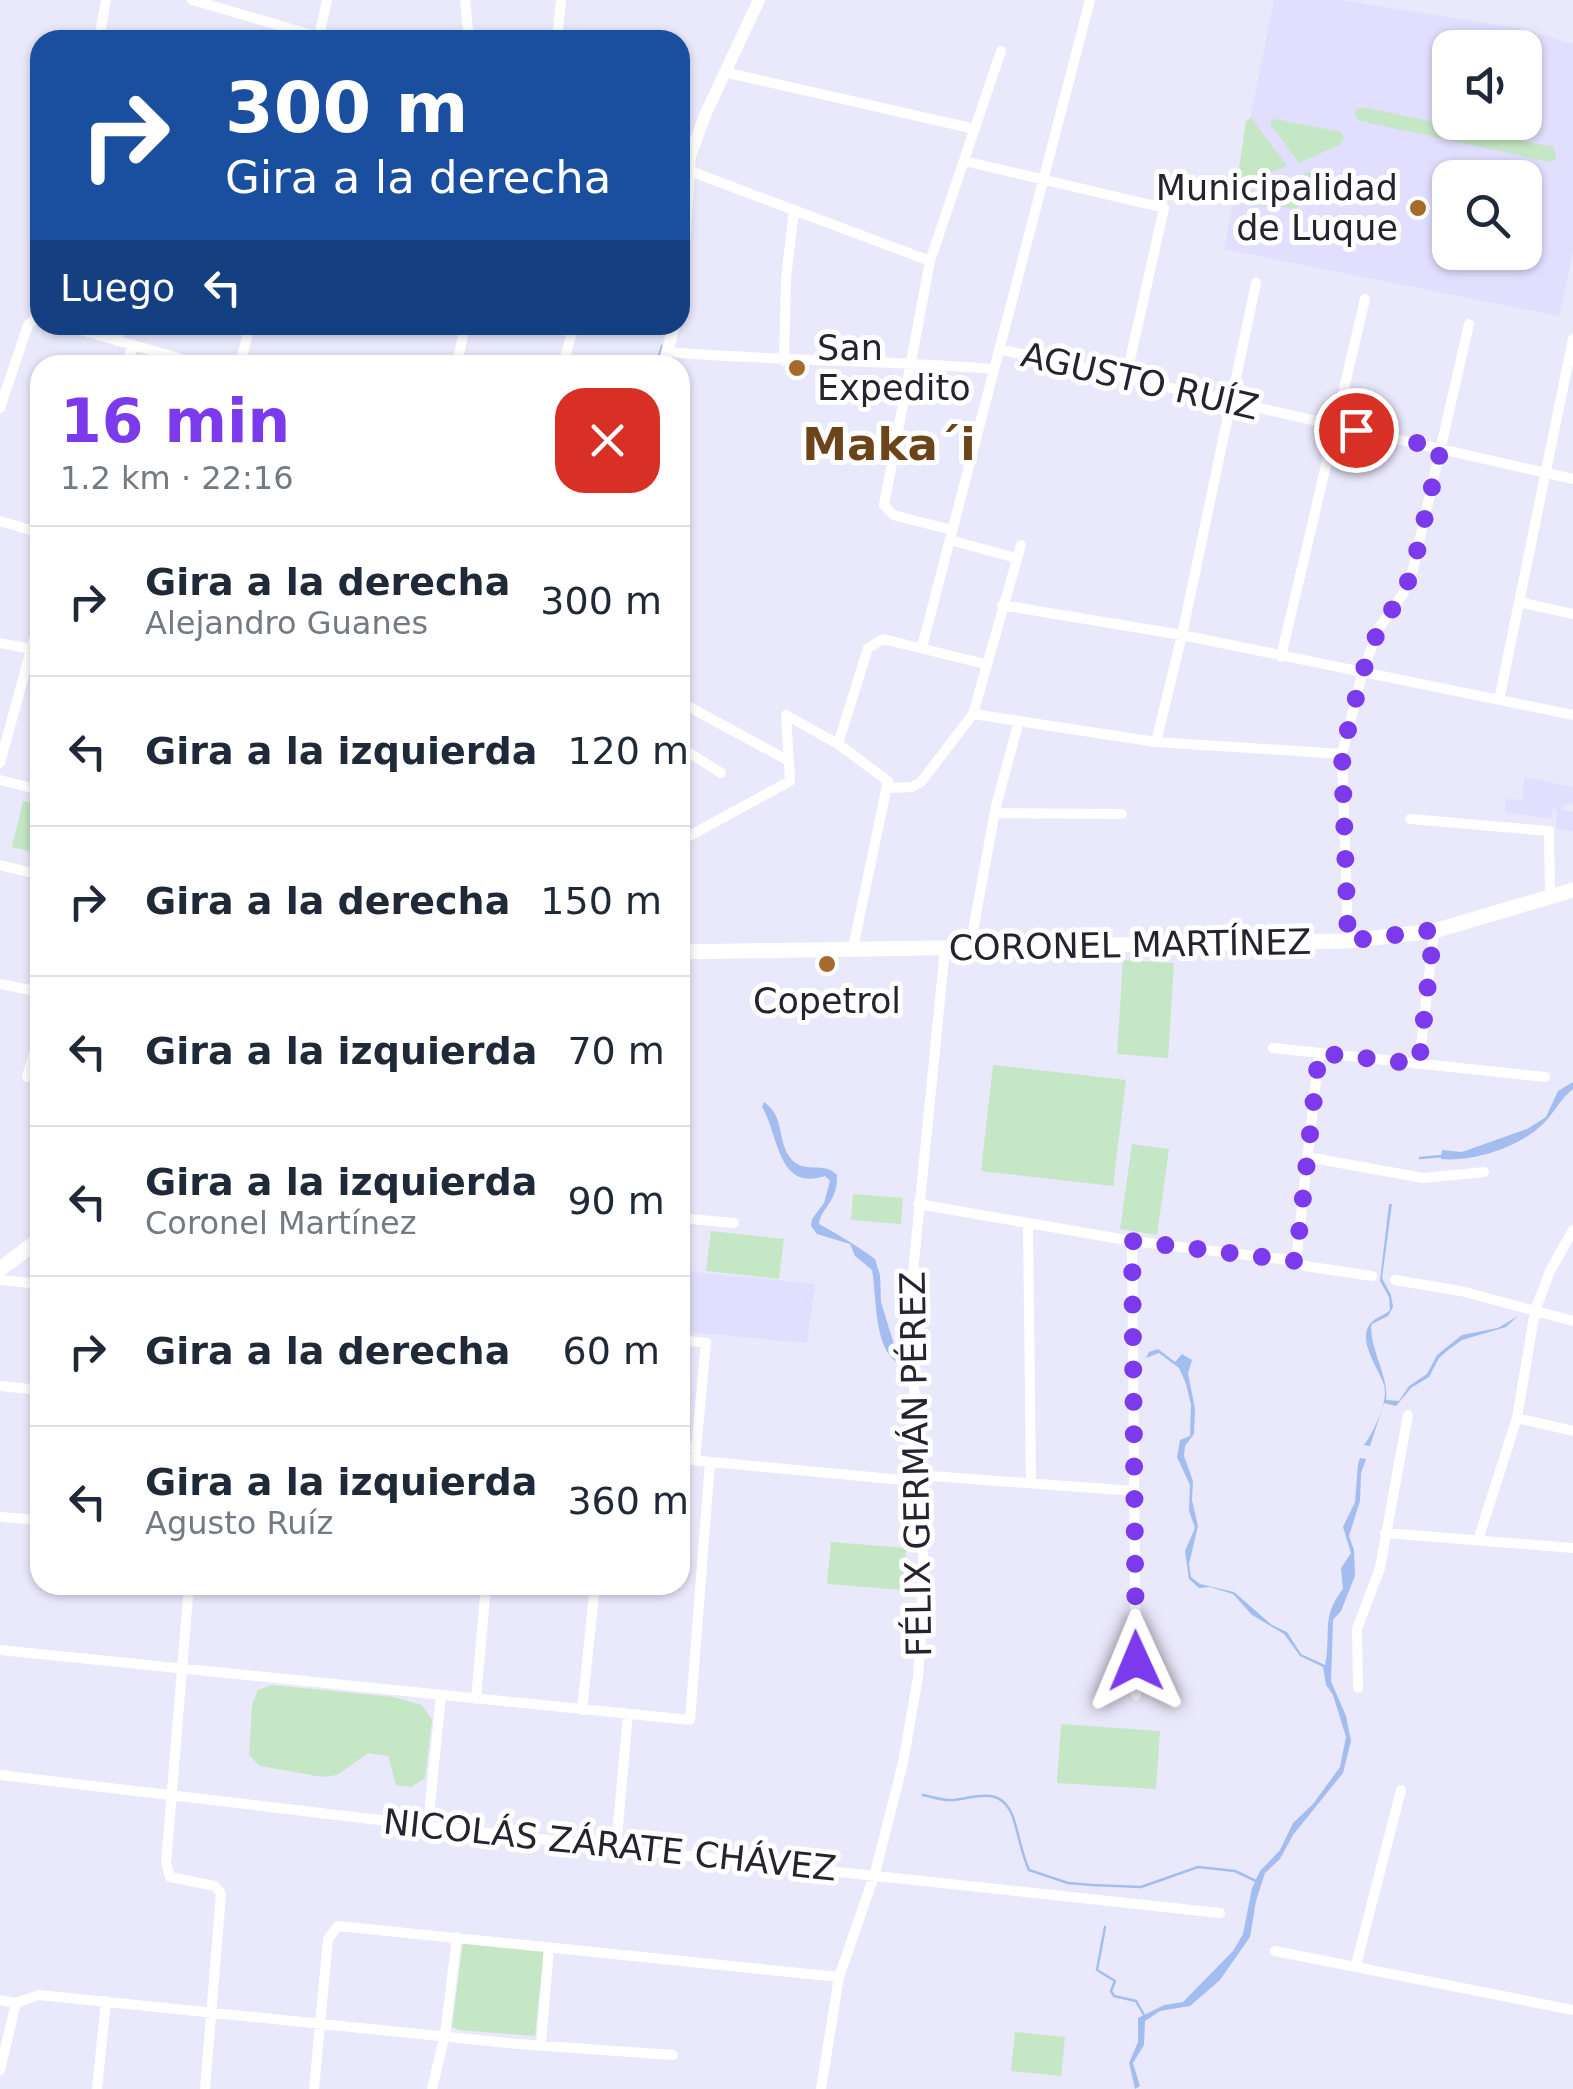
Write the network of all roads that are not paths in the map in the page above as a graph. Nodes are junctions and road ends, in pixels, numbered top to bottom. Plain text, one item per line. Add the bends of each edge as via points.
1 (106, 0) edge
2 (192, 0) edge
3 (328, 0) edge
4 (465, 0) edge
5 (561, 0) edge
6 (759, 0) edge
7 (1090, 0) edge
8 (101, 30) edge
9 (291, 30) edge
10 (320, 30) edge
11 (468, 30) edge
12 (558, 30) edge
13 (1001, 52) dead end
14 (724, 72) junction
15 (974, 129) junction
16 (964, 161) junction
17 (690, 163) edge
18 (690, 171) edge
19 (1043, 180) junction
20 (794, 210) junction
21 (930, 260) junction
22 (1256, 283) dead end
23 (1366, 299) dead end
24 (30, 323) edge
25 (1469, 324) dead end
26 (94, 335) edge
27 (118, 335) edge
28 (1573, 339) edge
29 (117, 342) junction
30 (133, 346) junction
31 (999, 349) junction
32 (130, 355) edge
33 (166, 355) edge
34 (690, 359) edge
35 (784, 361) junction
36 (912, 362) junction
37 (1570, 368) edge
38 (994, 369) junction
39 (1126, 378) junction
40 (1231, 402) junction
41 (0, 408) edge
42 (1336, 426) junction
43 (1441, 448) junction
44 (1546, 473) junction
45 (1573, 479) edge
46 (0, 521) edge
47 (30, 531) edge
48 (951, 535) junction
49 (1021, 546) dead end
50 (1016, 558) junction
51 (1518, 602) junction
52 (1002, 605) junction
53 (1573, 614) edge
54 (1182, 635) junction
55 (0, 643) edge
56 (922, 647) junction
57 (30, 649) edge
58 (1282, 657) junction
59 (30, 663) edge
60 (985, 664) junction
61 (1362, 674) junction
62 (1499, 700) junction
63 (690, 707) edge
64 (972, 714) junction
65 (1573, 715) edge
66 (1019, 721) junction
67 (1156, 742) junction
68 (838, 744) junction
69 (690, 753) edge
70 (1342, 754) junction
71 (789, 761) junction
72 (0, 762) edge
73 (722, 773) dead end
74 (0, 780) edge
75 (30, 788) edge
76 (889, 788) junction
77 (994, 812) junction
78 (1122, 814) dead end
79 (1410, 819) dead end
80 (690, 835) edge
81 (0, 865) edge
82 (30, 872) edge
83 (1573, 890) edge
84 (1550, 897) junction
85 (1434, 930) junction
86 (1348, 941) junction
87 (970, 947) junction
88 (853, 948) junction
89 (945, 949) junction
90 (690, 952) edge
91 (0, 984) edge
92 (30, 990) edge
93 (1273, 1048) dead end
94 (1319, 1053) junction
95 (1419, 1064) junction
96 (30, 1070) edge
97 (28, 1077) dead end
98 (1545, 1078) dead end
99 (1307, 1157) junction
100 (1484, 1172) dead end
101 (918, 1204) junction
102 (690, 1219) edge
103 (734, 1222) dead end
104 (1028, 1224) junction
105 (1573, 1230) edge
106 (1132, 1241) junction
107 (30, 1246) edge
108 (1296, 1261) junction
109 (0, 1268) edge
110 (1372, 1276) dead end
111 (0, 1280) edge
112 (1395, 1280) dead end
113 (30, 1283) edge
114 (1535, 1311) junction
115 (1573, 1321) edge
116 (690, 1341) edge
117 (0, 1386) edge
118 (30, 1389) edge
119 (1408, 1415) dead end
120 (1518, 1418) junction
121 (1573, 1431) edge
122 (690, 1447) edge
123 (696, 1447) junction
124 (690, 1460) edge
125 (695, 1460) junction
126 (710, 1462) junction
127 (924, 1482) junction
128 (1032, 1482) junction
129 (1134, 1491) junction
130 (0, 1517) edge
131 (30, 1519) edge
132 (1385, 1532) junction
133 (1478, 1540) junction
134 (1573, 1548) edge
135 (189, 1595) edge
136 (485, 1595) edge
137 (594, 1595) edge
138 (0, 1650) edge
139 (182, 1669) junction
140 (1358, 1688) dead end
141 (441, 1695) junction
142 (1136, 1695) dead end
143 (476, 1699) junction
144 (582, 1710) junction
145 (628, 1714) junction
146 (0, 1775) edge
147 (1401, 1790) dead end
148 (172, 1795) junction
149 (428, 1825) junction
150 (616, 1848) junction
151 (875, 1874) junction
152 (1220, 1914) dead end
153 (457, 1937) junction
154 (550, 1947) junction
155 (1275, 1950) dead end
156 (1356, 1965) junction
157 (840, 1977) junction
158 (0, 2000) edge
159 (106, 2001) junction
160 (16, 2003) junction
161 (1573, 2010) edge
162 (213, 2012) junction
163 (320, 2022) junction
164 (445, 2034) junction
165 (541, 2043) junction
166 (673, 2055) dead end
167 (0, 2070) edge
168 (97, 2089) edge
169 (205, 2089) edge
170 (314, 2089) edge
171 (432, 2089) edge
172 (821, 2089) edge

1 - 8 street
2 - 9 street
3 - 10 street
4 - 11 street
5 - 12 street
6 - 14 street
7 - 19 street
13 - 15 street
14 - 15 street
14 - 17 street
15 - 16 street
16 - 19 street
16 - 21 street
18 - 20 street
19 - 31 street
19 - 39 street via 1164,208
20 - 21 street
20 - 35 street
21 - 36 street
22 - 40 street
23 - 42 street
24 - 41 street
25 - 43 street
26 - 29 street
27 - 29 street
28 - 37 street
29 - 30 street
30 - 32 street
30 - 33 street
31 - 38 street
31 - 39 street, AGUSTO RUÍZ
34 - 35 street, AGUSTO RUÍZ
35 - 36 street, AGUSTO RUÍZ
36 - 38 street, AGUSTO RUÍZ
36 - 48 street via 884,506 892,516
37 - 44 street
38 - 48 street
39 - 40 street, AGUSTO RUÍZ
40 - 42 street, AGUSTO RUÍZ
40 - 54 street
42 - 43 street, AGUSTO RUÍZ
42 - 58 street
43 - 44 street, AGUSTO RUÍZ
43 - 61 street via 1413,569
44 - 45 street, AGUSTO RUÍZ
44 - 51 street
46 - 47 street
48 - 50 street
48 - 56 street
49 - 50 street
50 - 52 street
51 - 53 street
51 - 62 street
52 - 54 street
52 - 60 street
54 - 58 street
54 - 67 street
55 - 57 street
56 - 60 street
56 - 68 street via 883,639 868,648
58 - 61 street
59 - 72 street
60 - 64 street
61 - 62 street
61 - 70 street
62 - 65 street
63 - 71 street
64 - 66 street
64 - 76 street via 921,782
66 - 67 street
66 - 77 street
67 - 70 street
68 - 71 street via 786,715
68 - 76 street
69 - 73 street
70 - 86 street
71 - 80 street via 787,784
74 - 75 street
76 - 88 street
77 - 78 street
77 - 87 street
79 - 84 street via 1548,831
81 - 82 street
83 - 84 main road, CORONEL MARTÍNEZ
84 - 85 main road, CORONEL MARTÍNEZ
85 - 86 main road, CORONEL MARTÍNEZ
85 - 95 street
86 - 87 main road, CORONEL MARTÍNEZ
87 - 89 main road, CORONEL MARTÍNEZ
88 - 89 main road, CORONEL MARTÍNEZ
88 - 90 main road, CORONEL MARTÍNEZ
89 - 101 street, FÉLIX GERMÁN PÉREZ
91 - 92 street
93 - 94 street
94 - 95 street
94 - 99 street
95 - 98 street
96 - 97 street
99 - 100 street via 1422,1178
99 - 108 street
101 - 104 street
101 - 127 street, FÉLIX GERMÁN PÉREZ via 910,1352
102 - 103 street
104 - 106 street
104 - 128 street
105 - 114 street
106 - 108 street
106 - 129 street
107 - 109 main road
108 - 110 street
111 - 113 street
112 - 114 street
114 - 115 street
114 - 120 street
116 - 123 street via 706,1343
117 - 118 street
119 - 132 street
120 - 121 street
120 - 133 street
122 - 123 street
123 - 125 street
124 - 125 street
125 - 126 street
126 - 127 street
126 - 145 street via 690,1720
127 - 128 street via 930,1476
127 - 151 street, FÉLIX GERMÁN PÉREZ via 918,1676
128 - 129 street
129 - 142 street
130 - 131 street
132 - 133 street
132 - 140 street via 1377,1580 1357,1629
133 - 134 street
135 - 139 street
136 - 143 street
137 - 144 street
138 - 139 street
139 - 141 street
139 - 148 street
141 - 143 street
141 - 149 street
143 - 144 street
144 - 145 street
145 - 150 street
146 - 148 street, NICOLÁS ZÁRATE CHÁVEZ
147 - 156 street
148 - 149 street, NICOLÁS ZÁRATE CHÁVEZ
148 - 162 street via 166,1872 215,1886 221,1894
149 - 150 street, NICOLÁS ZÁRATE CHÁVEZ
150 - 151 street, NICOLÁS ZÁRATE CHÁVEZ
151 - 152 street, NICOLÁS ZÁRATE CHÁVEZ
151 - 157 street, FÉLIX GERMÁN PÉREZ
153 - 154 street
153 - 163 street via 334,1928
153 - 164 street
154 - 157 street
154 - 165 street
155 - 156 street
156 - 161 street
157 - 172 street, FÉLIX GERMÁN PÉREZ
158 - 160 street
159 - 160 street via 39,1996
159 - 162 street
159 - 168 street
160 - 167 street
162 - 163 street
162 - 169 street
163 - 164 street
163 - 170 street
164 - 165 street
164 - 171 street
165 - 166 street

